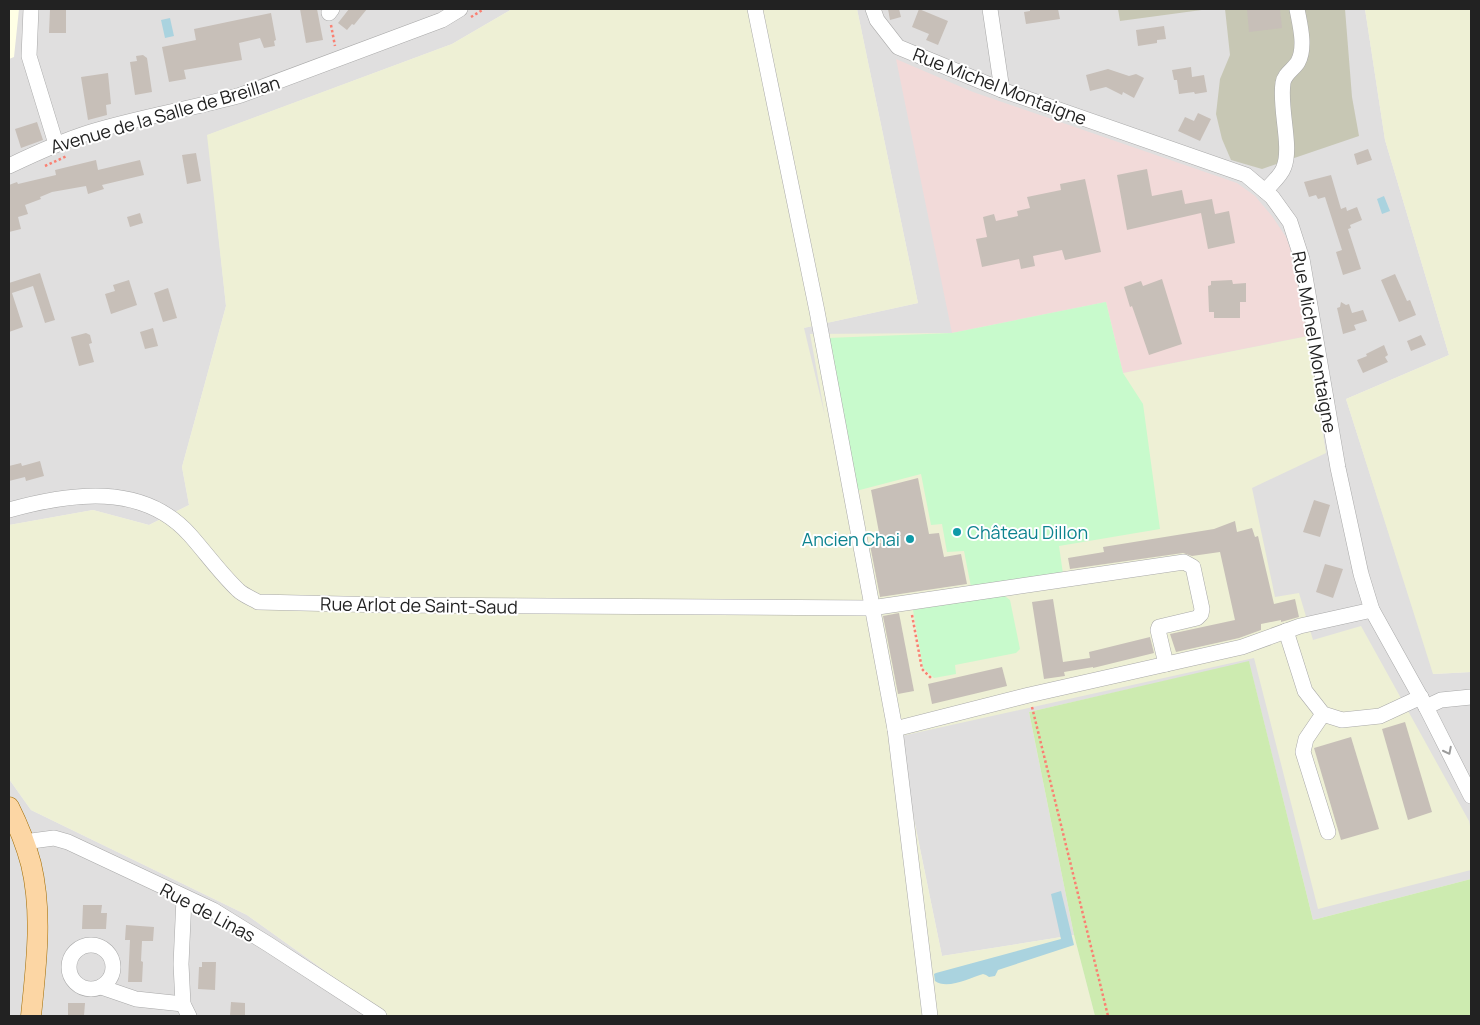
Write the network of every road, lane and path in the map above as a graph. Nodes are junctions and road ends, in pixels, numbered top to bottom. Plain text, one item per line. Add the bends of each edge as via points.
1 (31, 9) edge
2 (460, 9) edge
3 (755, 9) edge
4 (872, 9) edge
5 (990, 9) edge
6 (1297, 9) edge
7 (330, 11) edge
8 (337, 60) junction
9 (1002, 90) junction
10 (56, 144) junction
11 (70, 155) dead end
12 (9, 166) edge
13 (44, 166) dead end
14 (1264, 191) junction
15 (9, 510) edge
16 (909, 603) junction
17 (871, 608) junction
18 (1372, 610) junction
19 (1286, 631) junction
20 (1166, 664) junction
21 (932, 678) dead end
22 (1029, 695) junction
23 (1471, 697) edge
24 (1423, 702) junction
25 (1323, 714) junction
26 (895, 729) junction
27 (1471, 796) edge
28 (9, 807) edge
29 (1328, 832) dead end
30 (24, 842) junction
31 (184, 898) junction
32 (101, 987) dead end
33 (186, 1010) edge
34 (31, 1016) edge
35 (379, 1016) edge
36 (930, 1016) edge
37 (1108, 1016) edge

1 - 10 street via 29,56
2 - 8 street, Avenue de la Salle de Breillan via 442,20
3 - 17 street via 817,311
4 - 9 street, Rue Michel Montaigne via 898,47
5 - 9 street
6 - 14 street via 1302,51 1298,62 1283,80 1282,94 1287,157 1284,169
7 - 8 path
8 - 10 street, Avenue de la Salle de Breillan via 241,95 93,131
9 - 14 street, Rue Michel Montaigne via 1246,175
10 - 12 street, Avenue de la Salle de Breillan
11 - 13 path
14 - 18 street, Rue Michel Montaigne via 1290,222 1302,259 1338,468
15 - 17 street, Rue Arlot de Saint-Saud via 72,496 101,496 145,504 173,517 239,592 258,602
16 - 17 street, Rue Arlot de Saint-Saud
16 - 20 street, Rue Arlot de Saint-Saud via 1184,562 1192,567 1202,609 1197,618 1159,627
16 - 21 path via 922,670
17 - 26 street
18 - 19 street
18 - 24 street, Rue Michel Montaigne
19 - 20 street via 1242,647
19 - 25 street via 1305,691
20 - 22 street
22 - 26 street
22 - 37 path
23 - 24 street
24 - 25 street via 1380,716 1342,720
24 -> 27 street, Rue Michel Montaigne
25 - 29 street via 1306,739 1303,752
26 - 36 street
28 - 30 main road
30 - 31 street, Rue de Linas via 54,838 68,842
30 - 34 main road via 31,864 38,918
31 - 33 street via 181,964
31 - 35 street, Rue de Linas via 221,915
32 - 33 street

